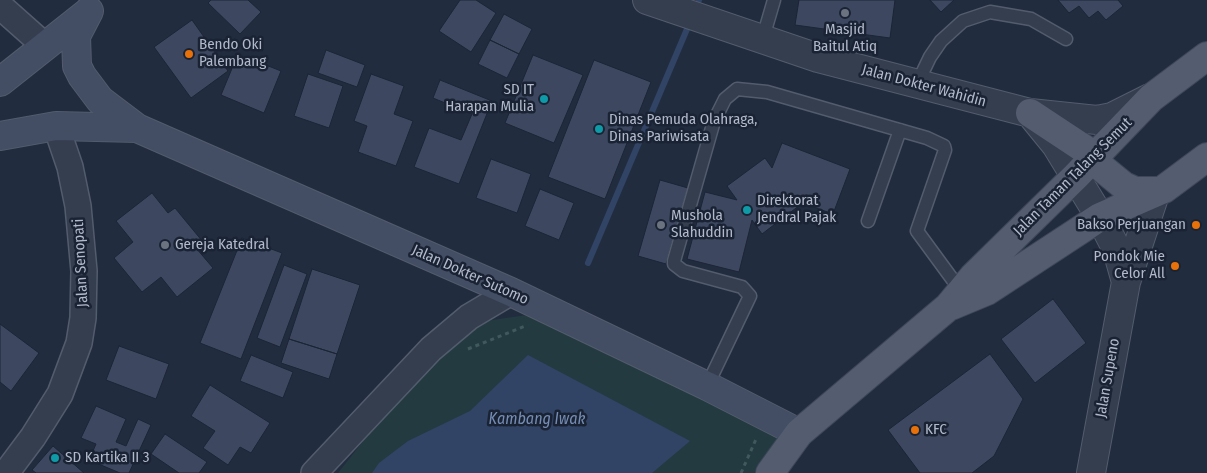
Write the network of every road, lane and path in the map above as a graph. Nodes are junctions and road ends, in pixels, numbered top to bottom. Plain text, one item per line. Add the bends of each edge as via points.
1 (774, 0) edge
2 (0, 6) edge
3 (96, 6) edge
4 (674, 7) edge
5 (1066, 39) dead end
6 (762, 41) junction
7 (45, 46) junction
8 (1203, 55) edge
9 (0, 82) edge
10 (917, 84) junction
11 (1151, 98) junction
12 (1030, 114) junction
13 (56, 126) junction
14 (137, 128) junction
15 (900, 130) junction
16 (0, 136) edge
17 (1096, 156) junction
18 (1207, 157) edge
19 (1076, 176) junction
20 (1156, 191) junction
21 (1100, 217) junction
22 (868, 221) dead end
23 (1126, 282) junction
24 (511, 292) junction
25 (954, 299) junction
26 (527, 325) dead end
27 (466, 350) dead end
28 (707, 386) junction
29 (749, 433) dead end
30 (799, 433) junction
31 (6, 473) edge
32 (314, 473) edge
33 (741, 473) edge
34 (770, 473) edge
35 (1091, 473) edge

1 - 6 lane
2 - 7 street
3 - 7 main road
3 - 14 main road via 76,36 77,66 100,100
4 - 6 street, Jalan Dokter Wahidin
5 - 10 lane via 1031,19 990,12 963,21 941,41
6 - 10 street, Jalan Dokter Wahidin
7 - 9 main road
8 - 11 main road, Jalan Taman Talang Semut
10 - 12 street, Jalan Dokter Wahidin
11 - 12 street, Jalan Dokter Wahidin via 1112,117 1097,120
11 - 17 main road, Jalan Taman Talang Semut
12 - 17 main road
12 - 19 street
13 - 14 main road
13 - 16 main road
13 - 31 street, Jalan Senopati via 70,167 78,206 84,271 83,318 79,343 60,394
14 - 24 main road, Jalan Dokter Sutomo
15 - 22 lane
15 - 25 lane via 944,146 917,231
15 - 28 lane via 761,91 737,89 725,99 695,181 674,260 674,264 683,271 742,287 750,296
17 - 19 main road, Jalan Taman Talang Semut
17 - 20 main road via 1102,168 1124,186 1135,191
18 - 20 main road, Jalan Taman Talang Semut via 1164,189
19 - 21 street
19 - 25 main road, Jalan Taman Talang Semut
20 - 21 main road, Jalan Taman Talang Semut
20 - 23 street, Jalan Supeno
21 - 23 street via 1117,250
21 - 25 main road, Jalan Taman Talang Semut via 987,291
23 - 35 street, Jalan Supeno
24 - 28 main road, Jalan Dokter Sutomo
24 - 32 street via 469,317 432,349
25 - 30 main road, Jalan Taman Talang Semut
26 - 27 path
28 - 30 main road, Jalan Dokter Sutomo
29 - 33 path via 758,437
30 - 34 main road, Jalan Taman Talang Semut

